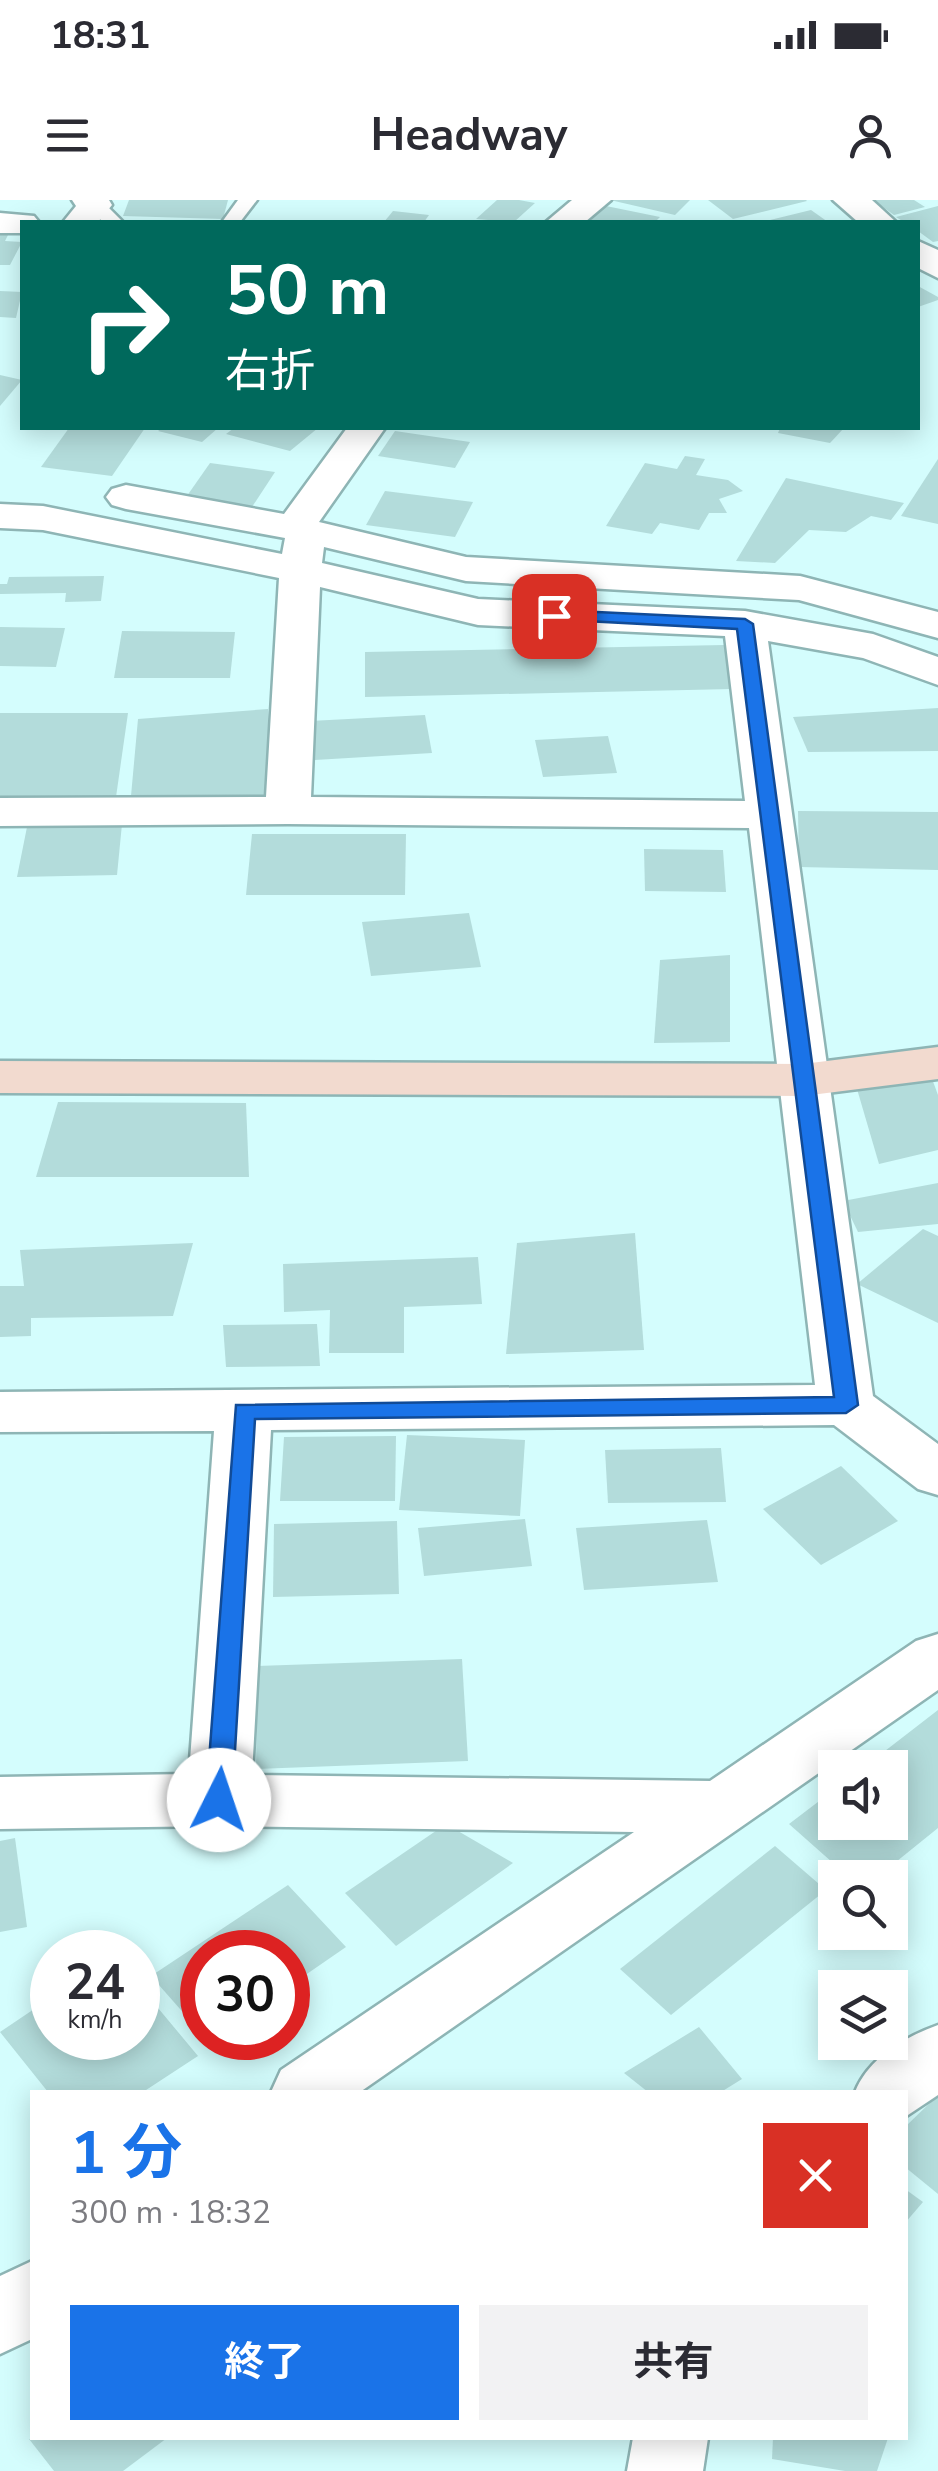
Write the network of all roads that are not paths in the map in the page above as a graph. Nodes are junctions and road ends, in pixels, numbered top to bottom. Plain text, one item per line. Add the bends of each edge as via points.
1 (248, 200) edge
2 (594, 200) edge
3 (850, 200) edge
4 (233, 220) edge
5 (566, 220) edge
6 (876, 220) edge
7 (365, 430) edge
8 (0, 479) edge
9 (0, 516) edge
10 (300, 543) junction
11 (745, 624) junction
12 (938, 625) edge
13 (938, 672) edge
14 (288, 810) junction
15 (0, 812) edge
16 (769, 815) junction
17 (938, 1063) edge
18 (0, 1078) edge
19 (802, 1080) junction
20 (846, 1405) junction
21 (244, 1410) junction
22 (0, 1412) edge
23 (938, 1474) edge
24 (938, 1658) edge
25 (219, 1800) junction
26 (0, 1803) edge
27 (720, 1807) junction
28 (938, 2055) edge
29 (309, 2090) edge
30 (892, 2090) edge
31 (30, 2298) edge
32 (0, 2320) edge
33 (671, 2440) edge
34 (665, 2471) edge

1 - 4 lane
2 - 5 street
3 - 6 street
7 - 10 street
8 - 10 street via 38,481
9 - 10 street
10 - 11 street via 478,612
10 - 12 street via 466,569 800,588
10 - 14 street
11 - 13 street via 873,647
11 - 16 street
14 - 15 street
14 - 16 street
16 - 19 street
17 - 19 street
18 - 19 street
19 - 20 street
20 - 21 street
20 - 23 street
21 - 22 street
21 - 25 street
24 - 27 street
25 - 26 street
25 - 27 street
27 - 29 street
28 - 30 street
31 - 32 street
33 - 34 street

